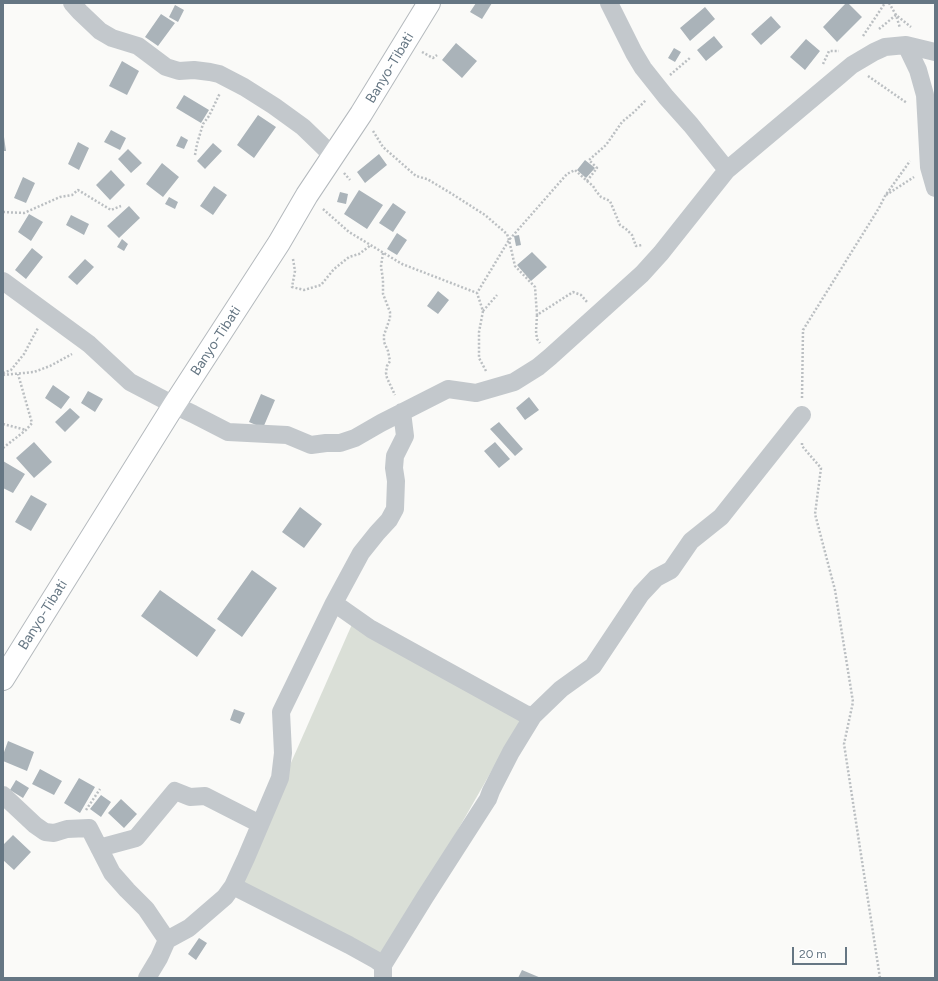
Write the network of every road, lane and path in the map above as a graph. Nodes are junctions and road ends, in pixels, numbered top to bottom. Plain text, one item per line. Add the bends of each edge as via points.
1 (72, 3) edge
2 (429, 3) edge
3 (609, 3) edge
4 (889, 3) edge
5 (906, 46) junction
6 (829, 51) dead end
7 (935, 52) edge
8 (691, 57) dead end
9 (852, 66) junction
10 (227, 78) junction
11 (658, 87) junction
12 (361, 114) junction
13 (927, 117) junction
14 (927, 138) junction
15 (195, 155) dead end
16 (333, 156) junction
17 (929, 167) junction
18 (727, 170) junction
19 (588, 181) junction
20 (935, 188) edge
21 (307, 195) junction
22 (885, 196) junction
23 (121, 206) dead end
24 (3, 212) edge
25 (510, 240) junction
26 (279, 243) junction
27 (370, 245) junction
28 (383, 253) junction
29 (661, 253) junction
30 (3, 281) edge
31 (477, 293) junction
32 (497, 295) dead end
33 (483, 311) junction
34 (48, 314) junction
35 (597, 314) junction
36 (537, 315) junction
37 (89, 344) junction
38 (550, 357) junction
39 (3, 374) edge
40 (18, 374) junction
41 (495, 388) junction
42 (174, 405) junction
43 (402, 412) junction
44 (802, 415) junction
45 (3, 424) edge
46 (26, 430) junction
47 (3, 448) edge
48 (334, 602) junction
49 (3, 679) edge
50 (533, 716) junction
51 (100, 789) dead end
52 (3, 795) edge
53 (83, 815) dead end
54 (260, 824) junction
55 (99, 848) junction
56 (233, 886) junction
57 (167, 940) junction
58 (383, 971) edge
59 (146, 978) edge
60 (880, 978) edge

1 - 10 street via 100,31 112,38 138,46 166,67 179,71 210,72
2 - 12 highway, Banyo-Tibati
3 - 11 street via 634,53
4 - 5 path via 896,15
5 - 7 street
5 - 9 street via 885,47
5 - 13 street via 918,70 925,95
6 - 9 path
8 - 11 path
9 - 13 path
9 - 18 street
10 - 15 path via 204,124
10 - 16 street via 274,106 302,127
11 - 18 street
11 - 19 path via 622,122 606,145 589,160 597,168
12 - 16 highway, Banyo-Tibati
12 - 25 path via 383,147 416,176 438,185 485,215 507,234
13 - 14 street
14 - 17 street
14 - 22 path
16 - 21 highway, Banyo-Tibati
17 - 20 street
17 - 22 path
18 - 29 street
19 - 25 path via 575,170 567,174
19 - 29 path via 602,197 610,201 620,225 632,235 636,246 644,245
21 - 26 highway, Banyo-Tibati
21 - 27 path via 349,232
22 - 44 path via 803,330
23 - 24 path via 111,210 78,190 72,195 60,197 24,213
25 - 31 path
25 - 36 path via 515,266 535,287
26 - 27 path via 290,251 294,262 292,287 304,290 321,285 334,269
26 - 42 highway, Banyo-Tibati
27 - 28 path
28 - 31 path via 402,264
28 - 43 path via 383,294 390,312 384,335 390,361 386,373
29 - 35 street via 642,274
30 - 34 street
31 - 33 path
32 - 33 path
33 - 41 path via 479,332 479,358
34 - 37 street
34 - 39 path via 24,354 11,370
35 - 36 path via 581,295 573,292
35 - 38 street
36 - 38 path via 537,339
37 - 40 path via 50,366
37 - 42 street via 130,382
38 - 41 street via 514,382
39 - 40 path
40 - 46 path via 32,423
41 - 43 street via 476,393 448,389
42 - 43 street via 228,432 287,435 311,445 340,443 354,438
42 - 49 highway, Banyo-Tibati
43 - 48 street via 404,436 395,456 394,468 395,509 361,553
44 - 50 street via 721,517 691,541 671,570 656,578 641,594 593,666 561,689
44 - 60 path via 802,446 820,468 815,514 835,590 853,702 844,744
45 - 46 path
46 - 47 path
48 - 50 street via 371,629 525,714
48 - 54 street via 281,712 283,753 280,778
50 - 58 street via 511,752 488,799 424,897
51 - 53 path
52 - 55 street via 45,832 89,828
54 - 55 street via 205,796 190,797 175,791 136,838
54 - 56 street
55 - 57 street via 112,873 146,909
56 - 57 street via 225,897 189,928
56 - 58 street via 376,960
57 - 59 street

